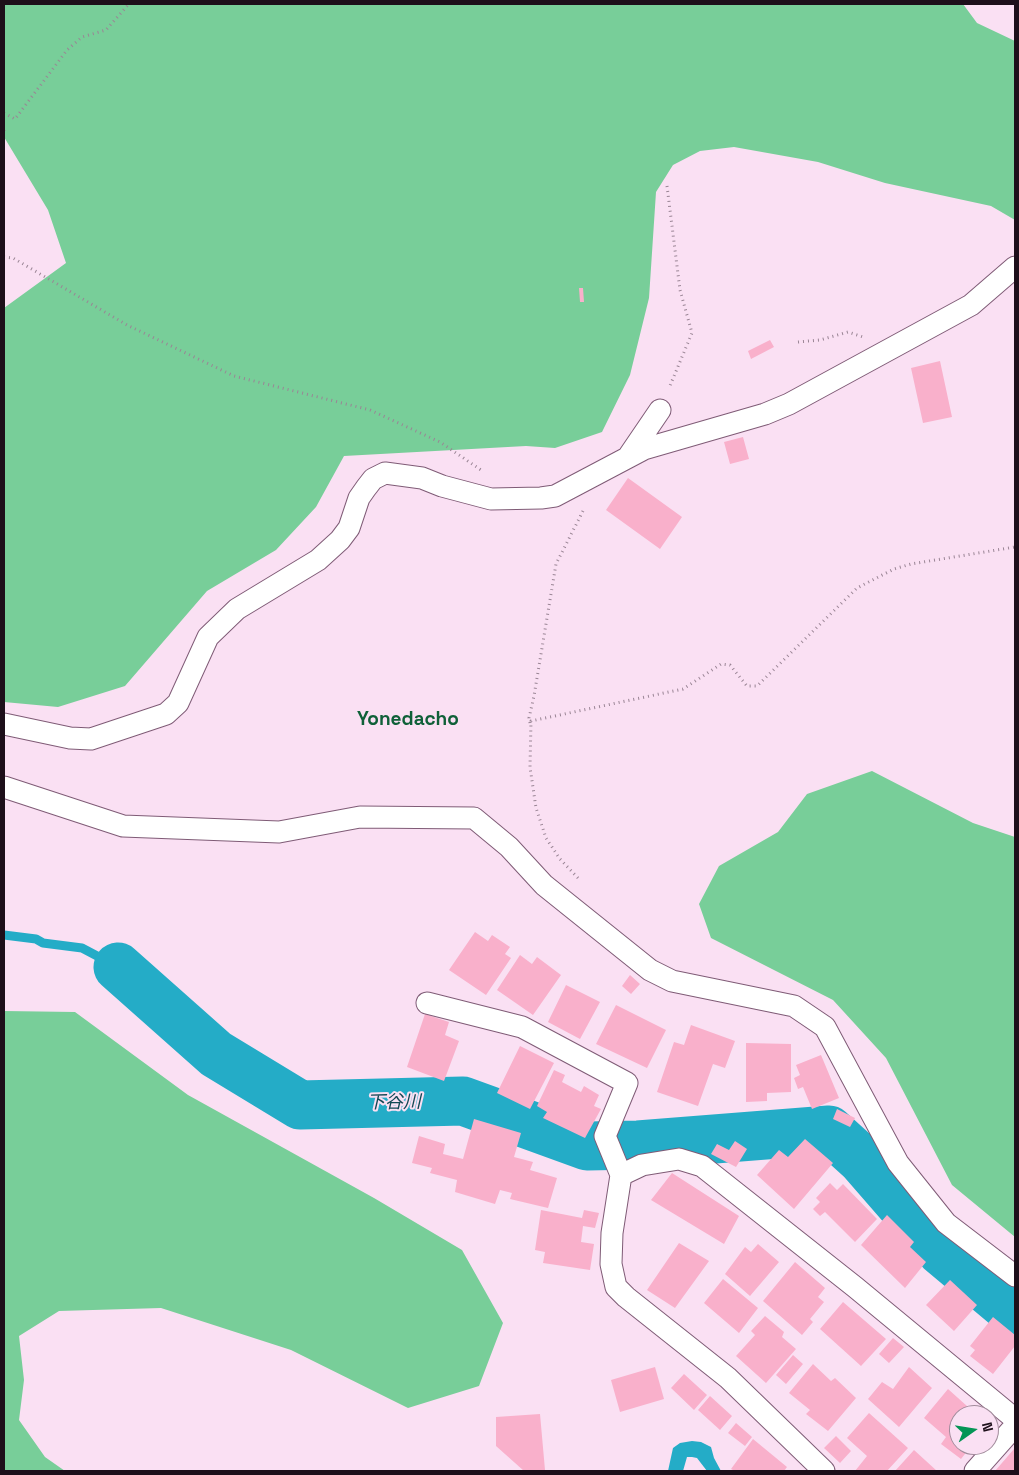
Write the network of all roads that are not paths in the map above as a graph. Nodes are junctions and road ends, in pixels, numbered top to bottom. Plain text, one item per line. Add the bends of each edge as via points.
1 (1015, 268) edge
2 (660, 410) road end
3 (628, 457) junction
4 (4, 724) edge
5 (4, 787) edge
6 (427, 1003) dead end
7 (621, 1176) junction
8 (1015, 1276) edge
9 (1015, 1419) edge
10 (1015, 1426) edge
11 (824, 1471) edge
12 (975, 1471) edge

1 - 3 street via 971,305 765,414 644,449
2 - 3 street
3 - 4 street via 555,496 541,498 491,499 422,478 385,473 373,479 359,498 349,528 340,540 318,560 237,609 208,637 178,703 166,714 91,739 70,738
5 - 8 street via 123,826 279,832 360,817 474,818 509,847 544,885 650,970 672,981 794,1006 825,1027 898,1163 946,1222
6 - 7 street via 522,1027 627,1083 605,1136
7 - 9 street via 642,1165 679,1159 702,1166
7 - 11 street via 612,1233 611,1264 616,1287 728,1378
10 - 12 street

